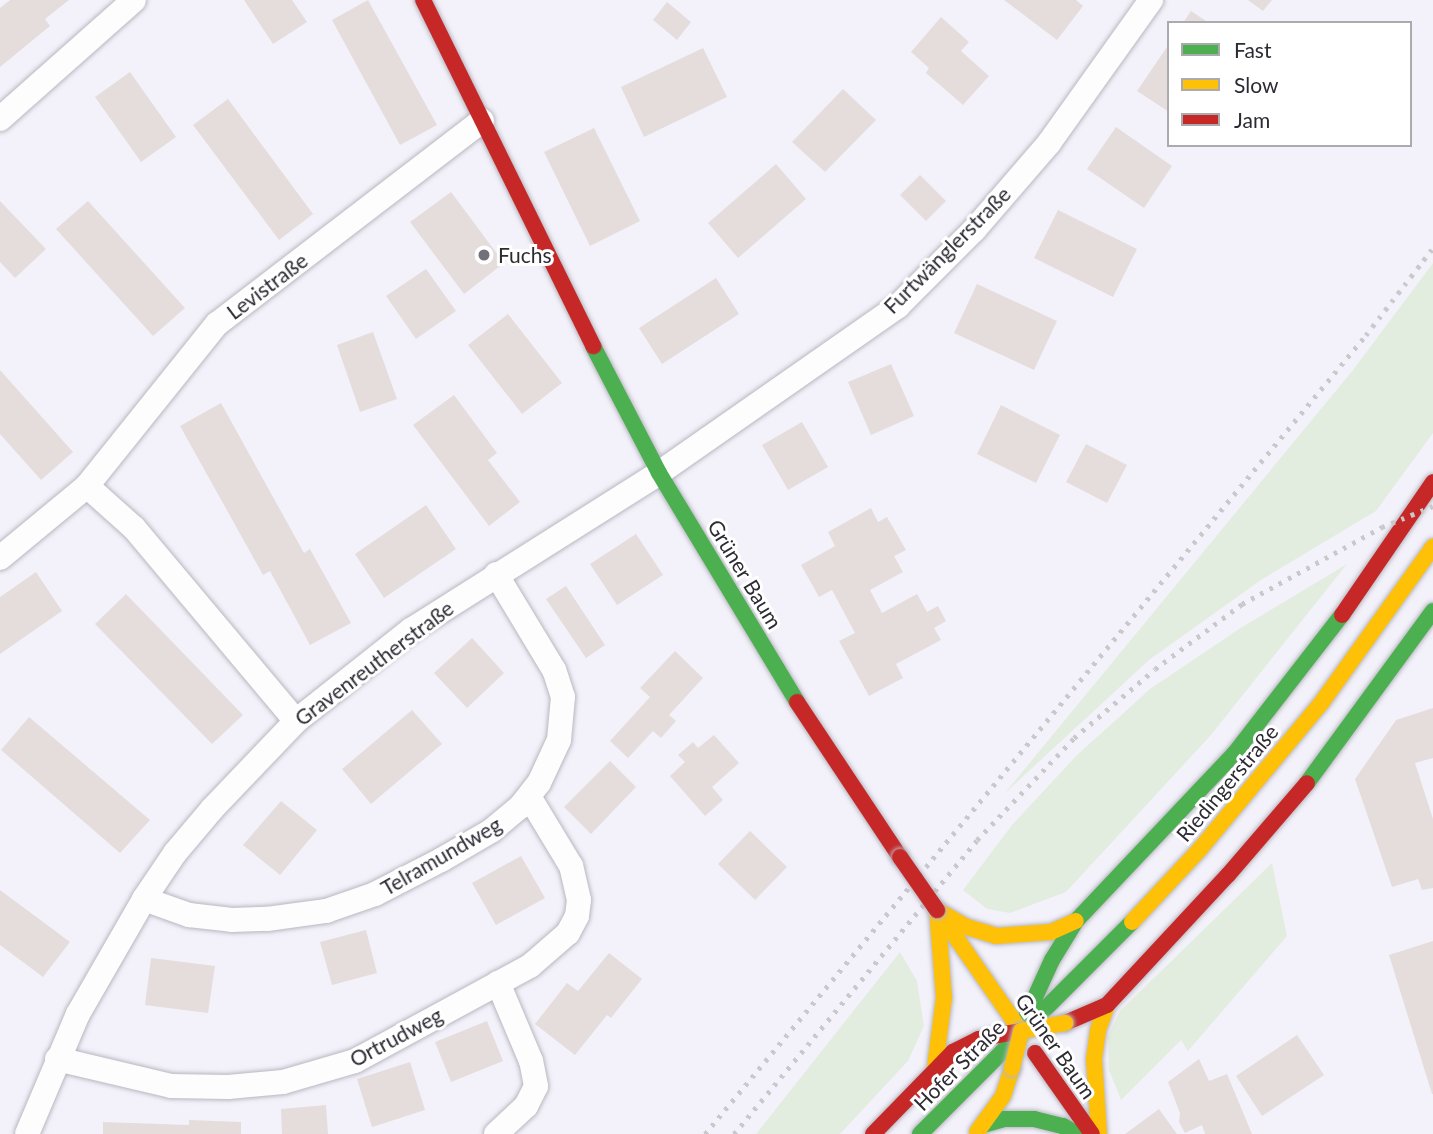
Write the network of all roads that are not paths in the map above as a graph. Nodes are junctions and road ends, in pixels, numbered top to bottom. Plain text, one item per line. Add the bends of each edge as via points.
1 (134, 0) edge
2 (423, 0) edge
3 (1152, 0) edge
4 (0, 120) edge
5 (482, 121) junction
6 (659, 474) junction
7 (1433, 482) edge
8 (87, 486) junction
9 (1433, 547) edge
10 (0, 558) edge
11 (496, 574) junction
12 (1433, 611) edge
13 (296, 721) junction
14 (530, 798) junction
15 (144, 899) junction
16 (937, 910) junction
17 (1076, 921) junction
18 (498, 983) junction
19 (1107, 1006) junction
20 (1024, 1028) junction
21 (57, 1059) junction
22 (934, 1067) junction
23 (979, 1130) edge
24 (27, 1134) edge
25 (496, 1134) edge
26 (873, 1134) edge
27 (920, 1134) edge
28 (1077, 1134) edge
29 (1092, 1134) edge
30 (1099, 1134) edge

1 - 4 street
2 - 5 main road, Grüner Baum
3 - 6 street, Furtwänglerstraße via 1049,143 974,230 898,306
5 - 6 main road, Grüner Baum
5 - 8 street, Levistraße via 217,324
6 - 11 street, Gravenreutherstraße
6 - 16 main road, Grüner Baum, bridge via 818,736
7 - 17 main road via 1354,600 1242,743
8 - 10 street, Levistraße
8 - 13 street via 134,528
9 - 20 main road, Riedingerstraße via 1381,623 1263,776 1140,914
11 - 13 street, Gravenreutherstraße via 401,637
11 - 14 street, Telramundweg via 554,670 563,696 559,740
12 - 19 main road via 1294,800
13 - 15 street, Gravenreutherstraße via 212,809
14 - 15 street, Telramundweg via 491,831 441,860 375,894 326,911 232,920 190,915
14 - 18 street, Ortrudweg via 571,866 579,900 577,916 551,949
15 - 21 street, Gravenreutherstraße via 101,970
16 - 17 main road via 996,936 1051,932
16 - 20 main road, Grüner Baum via 1006,1011
16 - 22 main road via 944,998
17 - 20 main road via 1036,992
18 - 21 street, Ortrudweg via 355,1061 283,1082 171,1086
18 - 25 street via 531,1061 536,1086 526,1106
19 - 20 main road, bridge via 1065,1023
19 - 30 main road via 1094,1059
20 - 22 main road via 978,1040
20 - 23 main road, bridge via 1003,1096
20 - 27 main road, Hofer Straße
20 - 29 main road, Grüner Baum via 1035,1053
21 - 24 street, Gravenreutherstraße
22 - 26 main road
23 - 28 main road via 1004,1119 1034,1119

